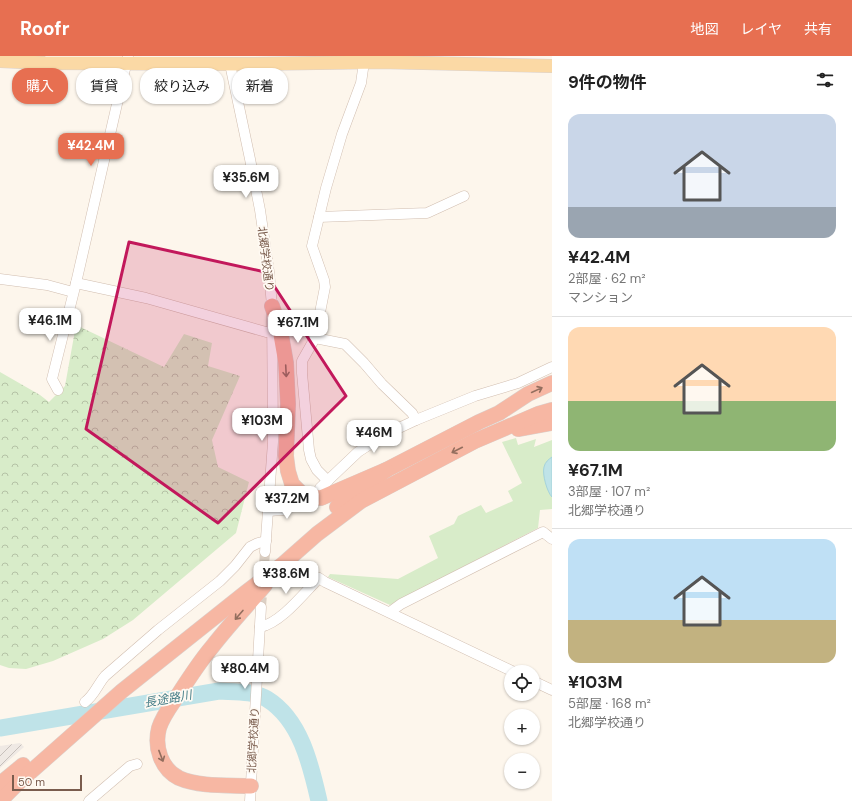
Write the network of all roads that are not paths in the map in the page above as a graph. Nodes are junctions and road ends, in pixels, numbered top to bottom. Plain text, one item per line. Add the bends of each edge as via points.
1 (381, 59) edge
2 (127, 60) edge
3 (229, 60) edge
4 (0, 61) edge
5 (364, 62) junction
6 (552, 66) edge
7 (464, 196) dead end
8 (319, 217) junction
9 (0, 279) edge
10 (75, 287) junction
11 (272, 306) junction
12 (273, 332) junction
13 (314, 338) junction
14 (552, 367) edge
15 (552, 383) edge
16 (58, 390) dead end
17 (552, 401) edge
18 (552, 410) edge
19 (499, 413) junction
20 (416, 420) junction
21 (552, 423) edge
22 (493, 433) junction
23 (386, 470) junction
24 (298, 502) dead end
25 (268, 511) junction
26 (552, 539) edge
27 (266, 541) junction
28 (265, 552) tunnel mouth
29 (283, 564) junction
30 (261, 607) tunnel mouth
31 (390, 612) junction
32 (260, 627) junction
33 (504, 667) edge
34 (540, 684) edge
35 (118, 690) junction
36 (552, 690) edge
37 (85, 702) dead end
38 (67, 733) junction
39 (137, 764) dead end
40 (0, 784) edge
41 (251, 794) edge
42 (0, 801) edge
43 (89, 801) edge

1 - 5 main road
1 - 6 main road
2 - 3 main road
2 - 4 main road via 45,63
2 - 10 street
3 - 5 main road
3 - 11 street, 北郷学校通り via 260,210
5 - 8 street via 361,83 342,134
7 - 8 street via 427,212
8 - 13 street via 312,246 325,287
9 - 10 street
10 - 12 street via 146,298
10 - 16 street via 52,379
11 - 12 street, 北郷学校通り
11 -> 23 highway via 280,329 286,363 286,456 292,484 307,497 322,498
12 - 25 street, 北郷学校通り via 273,442
13 - 20 street via 345,344
13 - 20 street via 302,361 302,373 309,450 324,484 373,441
14 - 20 street via 518,383 475,396
19 -> 15 highway via 528,394
17 - 19 highway
18 - 22 highway
19 - 23 highway
21 - 22 highway
22 -> 29 highway via 361,501
23 - 35 highway
24 - 25 street via 283,510
25 - 27 street, 北郷学校通り
26 - 31 street via 543,532
27 - 28 street, 北郷学校通り
27 - 37 street via 250,547 220,581 105,676 90,699
29 - 35 highway
29 -> 41 highway via 212,647 169,708 159,728 159,754 172,773 188,781
30 - 32 street, 北郷学校通り
31 - 32 street via 319,578 277,620 268,626
31 - 33 street
32 - 41 street, 北郷学校通り
34 - 36 street
35 - 38 highway
38 - 40 highway
38 - 42 highway
39 - 43 street via 122,772

